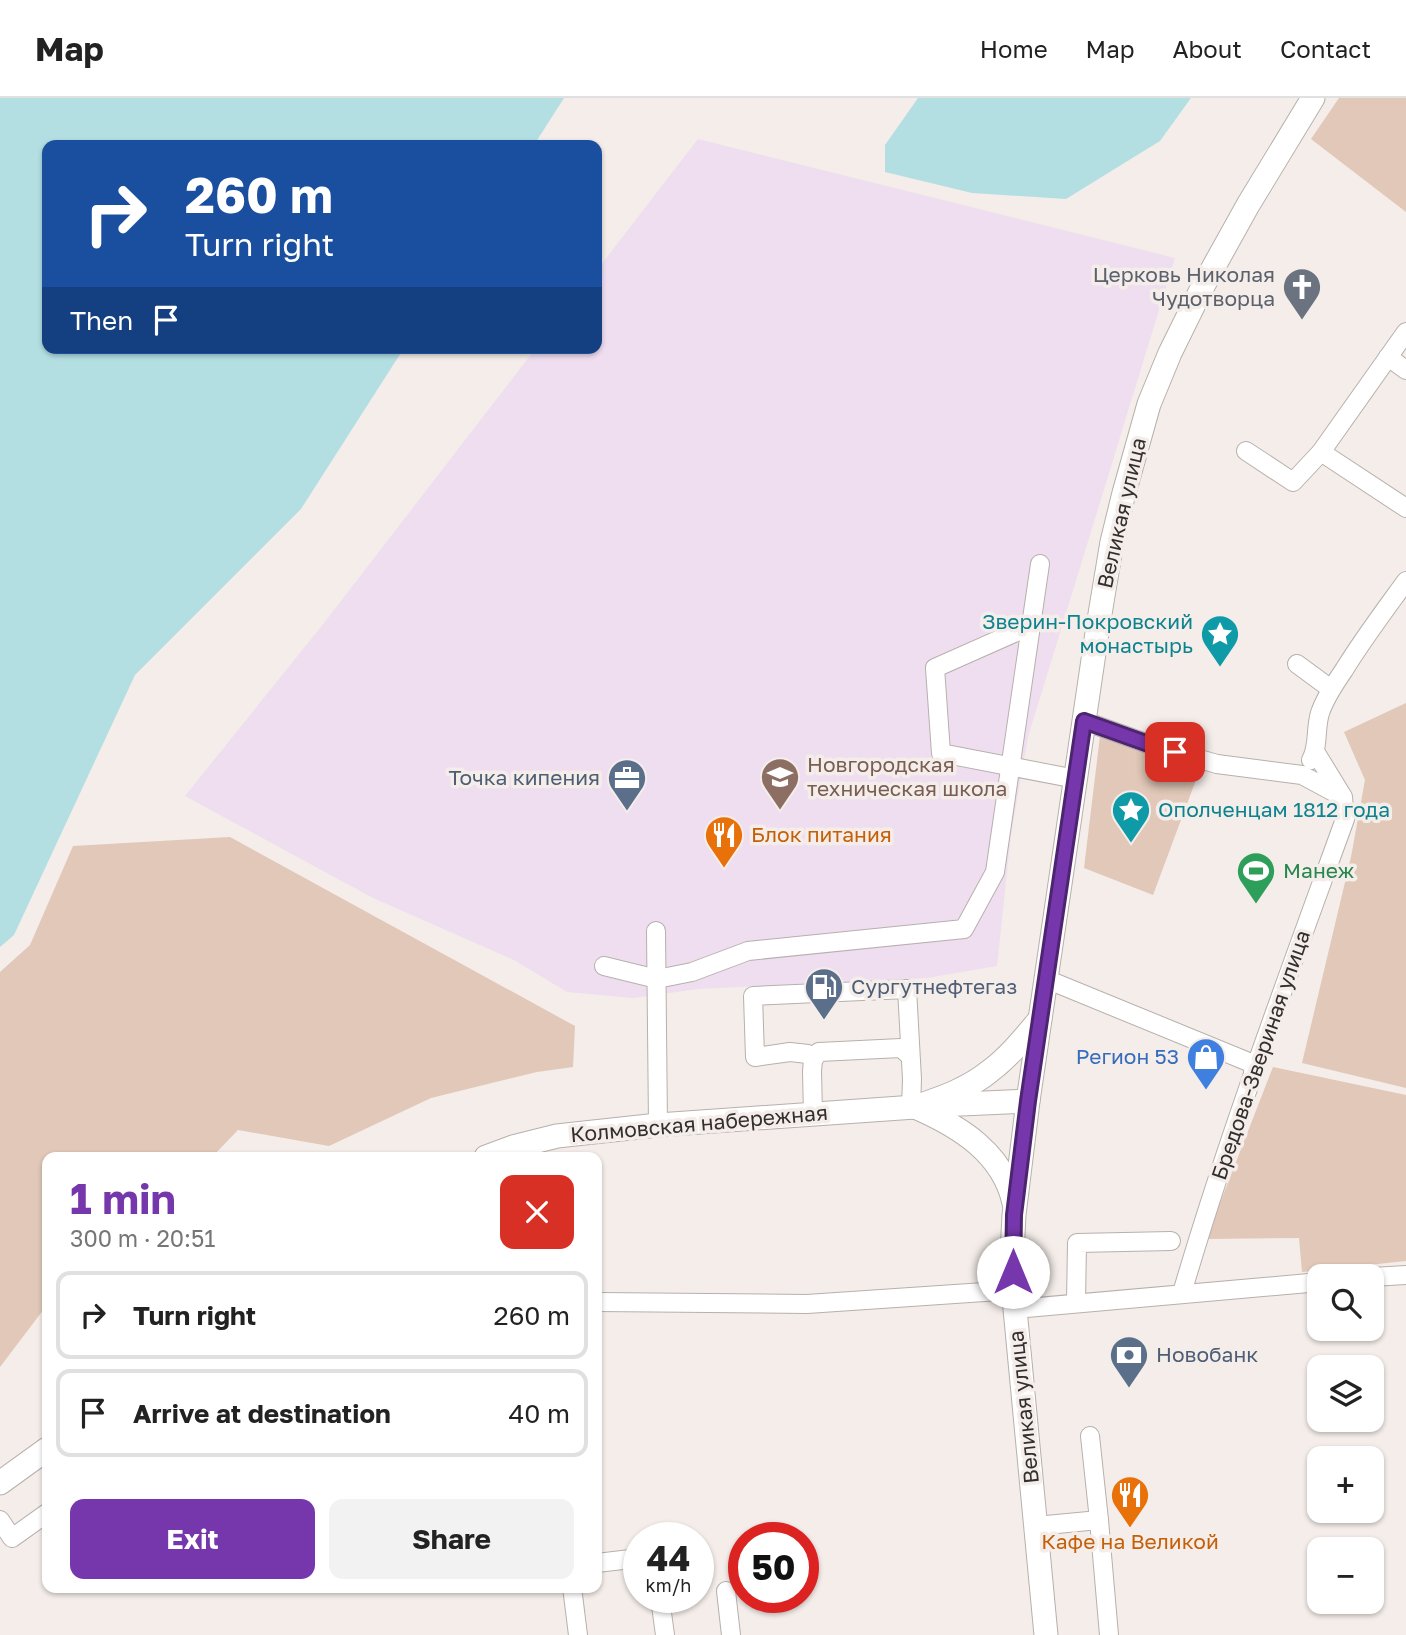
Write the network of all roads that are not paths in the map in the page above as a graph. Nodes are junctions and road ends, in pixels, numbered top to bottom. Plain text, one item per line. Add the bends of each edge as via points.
1 (1313, 98) edge
2 (1406, 332) edge
3 (1388, 357) junction
4 (1406, 370) edge
5 (1246, 451) dead end
6 (1321, 452) junction
7 (1406, 508) edge
8 (1040, 564) dead end
9 (1406, 581) edge
10 (1032, 625) junction
11 (1297, 664) dead end
12 (1331, 689) junction
13 (1084, 721) junction
14 (1316, 752) junction
15 (1010, 766) junction
16 (1303, 775) junction
17 (1076, 779) junction
18 (1343, 797) junction
19 (656, 931) dead end
20 (604, 966) dead end
21 (657, 979) junction
22 (1046, 979) junction
23 (1040, 1019) junction
24 (910, 1056) junction
25 (813, 1060) junction
26 (1256, 1065) junction
27 (1028, 1101) junction
28 (913, 1107) junction
29 (813, 1114) junction
30 (659, 1125) junction
31 (500, 1152) edge
32 (1014, 1215) junction
33 (1171, 1241) dead end
34 (1406, 1275) edge
35 (1384, 1276) edge
36 (1307, 1283) edge
37 (1182, 1293) junction
38 (1014, 1300) junction
39 (602, 1302) edge
40 (1076, 1303) junction
41 (1090, 1436) dead end
42 (42, 1453) edge
43 (0, 1483) edge
44 (42, 1517) edge
45 (0, 1520) edge
46 (1099, 1520) junction
47 (1036, 1526) junction
48 (623, 1560) edge
49 (602, 1562) edge
50 (726, 1591) dead end
51 (573, 1593) edge
52 (662, 1613) edge
53 (578, 1635) edge
54 (665, 1635) edge
55 (731, 1635) edge
56 (1046, 1635) edge
57 (1109, 1635) edge

1 - 13 main road, Великая улица via 1203,286 1149,404 1112,542
2 - 3 street
3 - 4 street
3 - 6 street
5 - 6 street via 1293,482
6 - 7 street
8 - 10 street
9 - 12 street
10 - 15 street
10 - 15 street via 935,668 941,753
11 - 12 street
12 - 14 street via 1320,713
13 - 16 street via 1217,764
13 - 17 main road, Великая улица
14 - 16 street
14 - 18 street
15 - 17 street
15 - 21 street via 995,872 964,929 748,951 692,972
16 - 18 street
17 - 22 main road, Великая улица
18 - 26 street, Бредова-Звериная улица via 1345,819
19 - 21 street
20 - 21 street
21 - 30 street
22 - 23 main road, Великая улица
22 - 26 street
23 - 27 main road, Великая улица
23 - 28 main road via 979,1080
24 - 25 street via 901,1048 887,1048 818,1052
24 - 25 street via 907,989 753,996 755,1057 790,1052 808,1054
24 - 28 street
25 - 29 street
26 - 37 street, Бредова-Звериная улица
27 - 28 main road, Колмовская набережная
27 - 32 main road, Великая улица
28 - 29 main road, Колмовская набережная
28 - 32 main road via 962,1131 996,1162 1011,1190
29 - 30 main road, Колмовская набережная
30 - 31 main road, Колмовская набережная via 557,1136
32 - 38 main road, Великая улица
33 - 40 street via 1077,1243
34 - 35 street
36 - 37 street
37 - 40 street
38 - 39 street
38 - 40 street
38 - 47 main road, Великая улица
41 - 46 street
42 - 43 main road
44 - 45 street via 12,1538
46 - 47 street
46 - 57 street
47 - 56 main road, Великая улица
48 - 49 street
50 - 55 street
51 - 53 street
52 - 54 street

